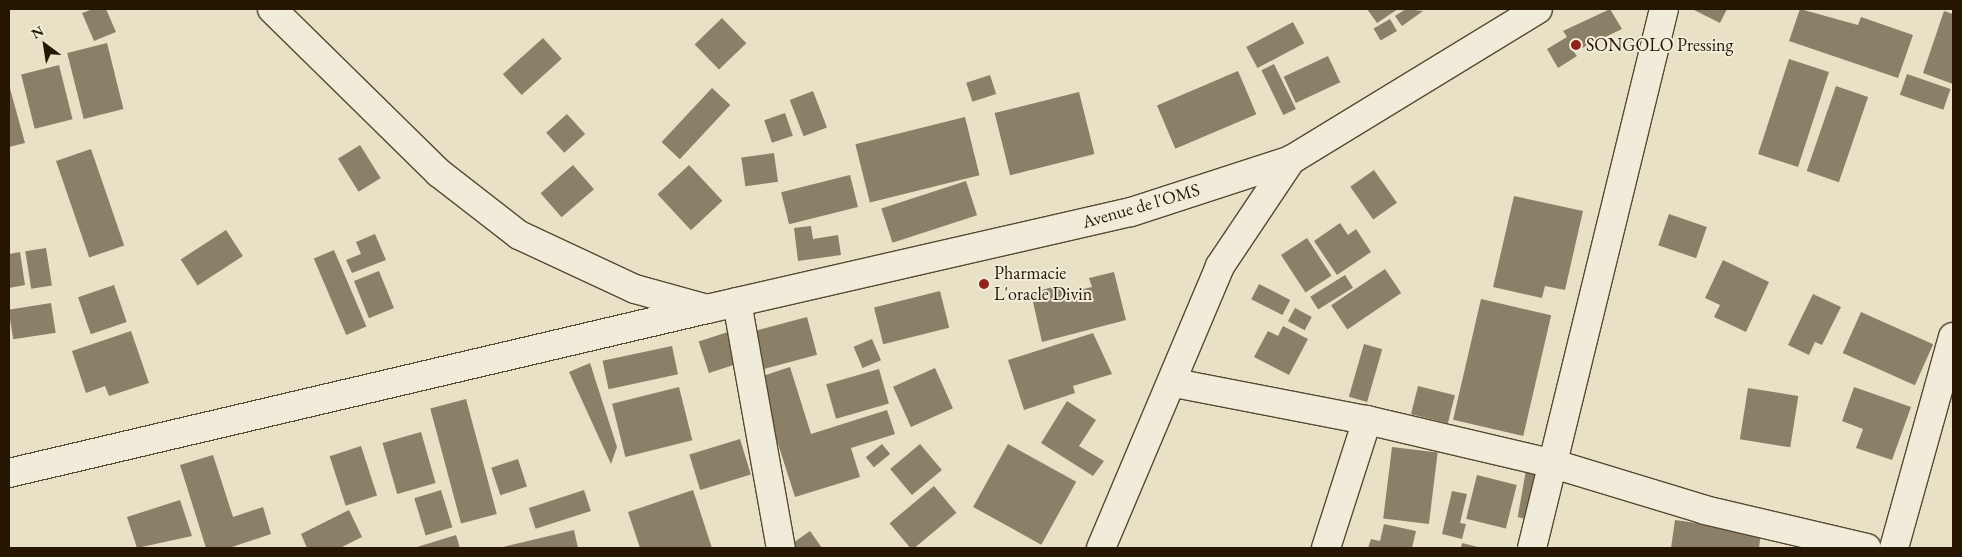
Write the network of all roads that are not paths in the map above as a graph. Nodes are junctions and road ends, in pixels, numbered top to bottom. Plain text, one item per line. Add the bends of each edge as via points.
1 (272, 9) edge
2 (1538, 9) edge
3 (1664, 9) edge
4 (1291, 160) junction
5 (737, 302) junction
6 (707, 310) junction
7 (1953, 337) edge
8 (1174, 383) junction
9 (1367, 420) junction
10 (1554, 464) junction
11 (9, 473) edge
12 (781, 548) edge
13 (1101, 548) edge
14 (1326, 548) edge
15 (1532, 548) edge
16 (1867, 548) edge
17 (1894, 548) edge

1 - 6 street via 438,173 519,235 627,286
2 - 4 street, Avenue de l'OMS
3 - 10 street
4 - 5 street, Avenue de l'OMS via 1131,212
4 - 8 street via 1220,266
5 - 6 street, Avenue de l'OMS
5 - 12 street
6 - 11 street, Avenue de l'OMS
7 - 17 street
8 - 9 street
8 - 13 street
9 - 10 street
9 - 14 street
10 - 15 street
10 - 16 street via 1705,510

